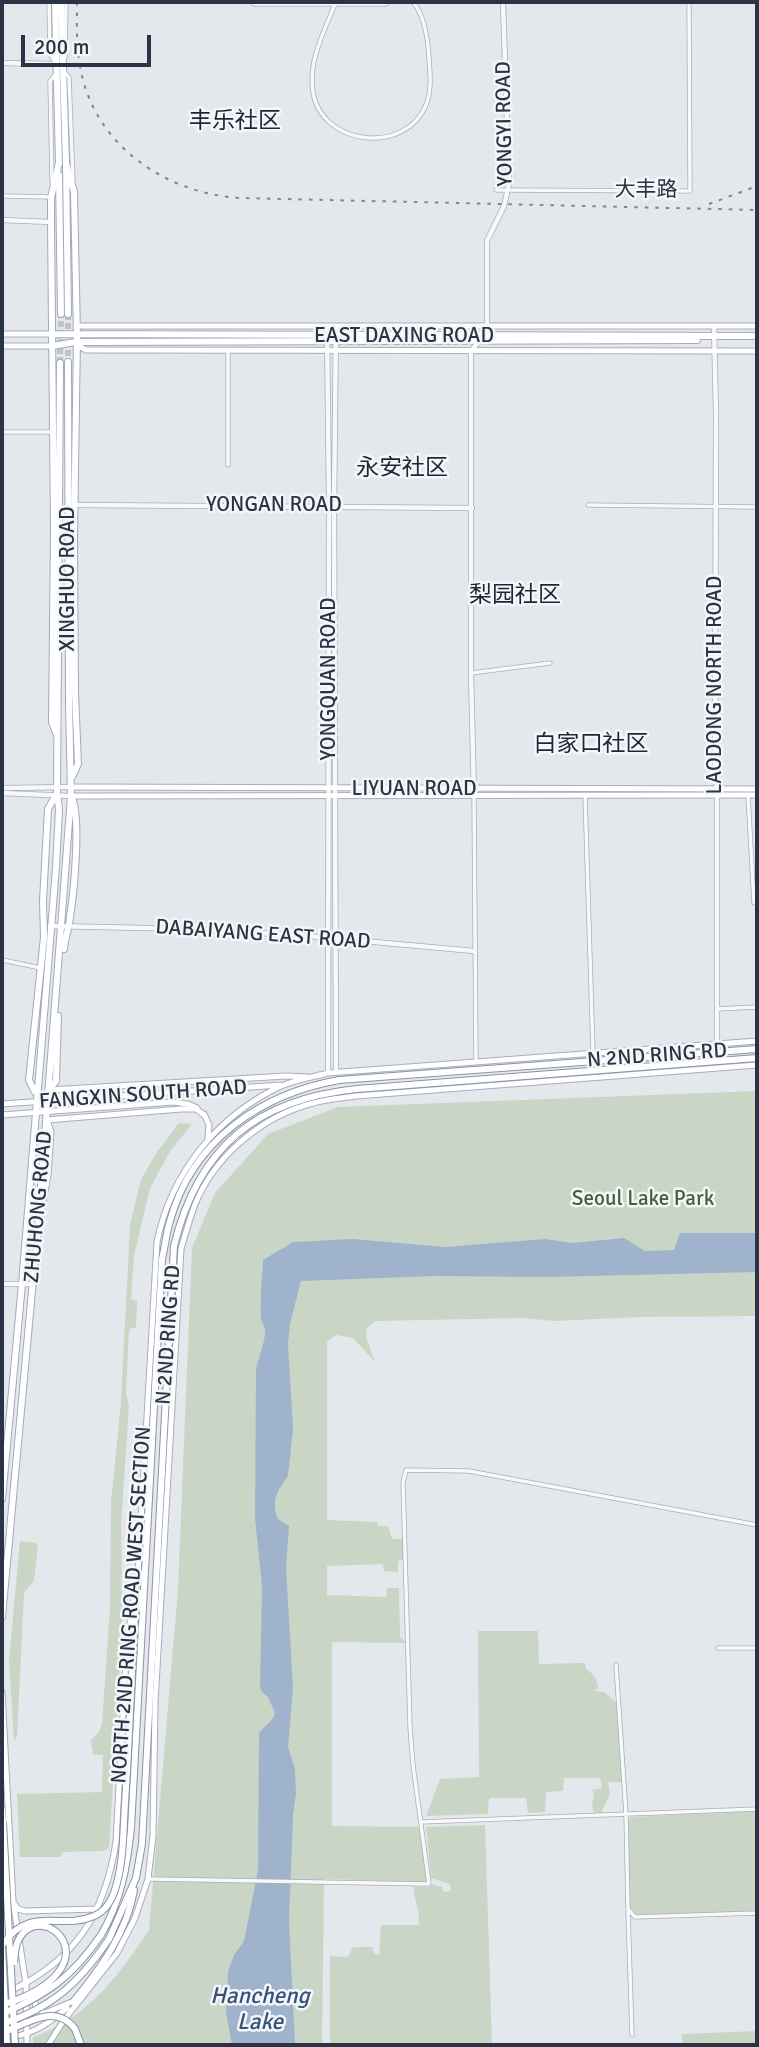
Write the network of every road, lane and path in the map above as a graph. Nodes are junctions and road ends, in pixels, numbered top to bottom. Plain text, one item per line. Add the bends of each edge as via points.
1 (49, 2) edge
2 (55, 2) edge
3 (63, 2) edge
4 (386, 2) edge
5 (413, 2) edge
6 (503, 2) edge
7 (689, 2) edge
8 (254, 4) dead end
9 (335, 5) junction
10 (2, 63) edge
11 (59, 63) junction
12 (59, 73) junction
13 (63, 163) junction
14 (496, 190) dead end
15 (508, 190) junction
16 (74, 192) junction
17 (2, 196) edge
18 (51, 198) junction
19 (2, 220) edge
20 (51, 222) junction
21 (64, 314) tunnel mouth
22 (76, 326) junction
23 (327, 326) junction
24 (337, 326) junction
25 (488, 326) junction
26 (714, 326) junction
27 (757, 326) edge
28 (2, 334) edge
29 (51, 334) junction
30 (487, 336) junction
31 (327, 338) junction
32 (714, 338) junction
33 (757, 338) edge
34 (76, 339) junction
35 (337, 339) junction
36 (478, 341) junction
37 (2, 346) edge
38 (52, 346) junction
39 (228, 350) junction
40 (327, 350) junction
41 (337, 350) junction
42 (471, 351) junction
43 (714, 351) junction
44 (757, 351) edge
45 (2, 432) edge
46 (52, 432) junction
47 (228, 465) dead end
48 (76, 505) junction
49 (332, 505) junction
50 (588, 505) dead end
51 (715, 506) junction
52 (757, 507) edge
53 (471, 508) junction
54 (54, 518) junction
55 (68, 523) junction
56 (74, 538) junction
57 (59, 539) junction
58 (72, 585) junction
59 (72, 640) junction
60 (550, 663) dead end
61 (471, 673) junction
62 (69, 682) junction
63 (76, 706) junction
64 (58, 737) junction
65 (70, 784) junction
66 (757, 789) edge
67 (2, 791) edge
68 (57, 791) junction
69 (332, 792) junction
70 (717, 792) junction
71 (474, 793) junction
72 (585, 795) junction
73 (748, 795) junction
74 (757, 795) edge
75 (71, 796) junction
76 (754, 903) dead end
77 (44, 921) junction
78 (50, 926) junction
79 (64, 927) junction
80 (328, 938) junction
81 (335, 939) junction
82 (49, 944) junction
83 (474, 951) junction
84 (2, 960) edge
85 (41, 968) junction
86 (757, 1007) edge
87 (717, 1009) junction
88 (757, 1041) edge
89 (717, 1044) junction
90 (757, 1049) edge
91 (593, 1053) junction
92 (757, 1058) edge
93 (476, 1062) junction
94 (757, 1066) edge
95 (336, 1072) junction
96 (328, 1073) junction
97 (315, 1076) junction
98 (284, 1085) junction
99 (49, 1090) junction
100 (36, 1093) junction
101 (48, 1101) junction
102 (35, 1102) junction
103 (2, 1104) edge
104 (48, 1112) junction
105 (35, 1113) junction
106 (2, 1115) edge
107 (204, 1115) junction
108 (47, 1120) junction
109 (207, 1140) junction
110 (2, 1284) edge
111 (22, 1284) junction
112 (33, 1284) junction
113 (3, 1463) edge
114 (2, 1499) edge
115 (757, 1525) edge
116 (140, 1589) junction
117 (135, 1613) junction
118 (2, 1617) edge
119 (129, 1633) junction
120 (718, 1648) dead end
121 (757, 1648) edge
122 (617, 1665) dead end
123 (2, 1692) edge
124 (757, 1809) edge
125 (2, 1810) edge
126 (626, 1814) junction
127 (3, 1822) edge
128 (421, 1822) junction
129 (136, 1878) junction
130 (148, 1879) junction
131 (13, 1901) junction
132 (98, 1909) junction
133 (628, 1909) junction
134 (757, 1913) edge
135 (2, 1947) edge
136 (53, 1967) junction
137 (12, 1974) junction
138 (90, 1980) junction
139 (26, 1984) junction
140 (85, 1994) junction
141 (2, 1995) edge
142 (73, 2002) junction
143 (2, 2006) edge
144 (2, 2014) edge
145 (2, 2024) edge
146 (2, 2033) edge
147 (26, 2035) junction
148 (632, 2035) dead end
149 (2, 2039) edge
150 (15, 2043) edge
151 (7, 2045) edge
152 (27, 2045) edge
153 (48, 2045) edge
154 (80, 2045) edge

1 - 11 street via 50,54
2 - 11 main road
3 - 11 main road
4 - 9 street
5 - 9 street via 429,55 426,106 405,131 377,139 348,134 316,104 314,59
6 - 15 street, YONGYI ROAD
7 - 15 street, 大丰路 via 690,191
8 - 9 street
10 - 11 street
11 - 12 main road
12 - 13 main road
12 - 16 street via 69,77
12 - 18 street via 50,80
13 - 16 main road
13 - 18 main road
13 - 21 main road
14 - 15 street, 大丰路
15 - 25 street, YONGYI ROAD via 487,242
16 - 22 main road
17 - 18 street
18 - 20 main road
19 - 20 street
20 - 29 main road
22 - 23 main road
22 - 34 main road
23 - 24 main road
23 - 31 street, YONGQUAN ROAD
24 - 25 main road
24 - 35 street, YONGQUAN ROAD
25 - 26 main road
25 - 30 street, YONGYI ROAD
26 - 27 main road
26 - 32 street, LAODONG NORTH ROAD
28 - 29 main road
29 - 34 main road, EAST DAXING ROAD
29 - 38 main road
30 - 32 main road, EAST DAXING ROAD
30 - 35 main road, EAST DAXING ROAD
30 - 36 street
31 - 34 main road, EAST DAXING ROAD
31 - 35 main road, EAST DAXING ROAD
31 - 40 street, YONGQUAN ROAD
32 - 33 main road, EAST DAXING ROAD
32 - 36 main road, EAST DAXING ROAD
32 - 43 street, LAODONG NORTH ROAD
34 - 38 main road, EAST DAXING ROAD
34 - 39 main road via 78,347 86,350
34 - 48 main road
35 - 36 main road, EAST DAXING ROAD
35 - 41 street, YONGQUAN ROAD
36 - 42 street
37 - 38 main road
38 - 46 main road
39 - 40 main road
39 - 47 street
40 - 41 main road
40 - 49 street, YONGQUAN ROAD
41 - 42 main road
41 - 49 street, YONGQUAN ROAD
42 - 43 main road
42 - 53 street
43 - 44 main road
43 - 51 street, LAODONG NORTH ROAD
45 - 46 street
46 - 54 main road
48 - 49 street, YONGAN ROAD
48 - 56 main road
49 - 53 street, YONGAN ROAD
49 - 69 street, YONGQUAN ROAD
50 - 51 street
51 - 52 street
51 - 70 street, LAODONG NORTH ROAD
53 - 61 street
54 - 57 main road
54 - 64 main road via 52,722
55 - 56 main road
55 - 57 main road, XINGHUO ROAD via 64,362
55 - 58 main road, XINGHUO ROAD
56 - 58 main road
57 - 64 main road, XINGHUO ROAD
58 - 59 main road, XINGHUO ROAD
59 - 62 main road, XINGHUO ROAD
59 - 63 main road
60 - 61 street
61 - 71 street
62 - 63 main road
62 - 65 main road, XINGHUO ROAD
63 - 65 main road via 78,764
64 - 68 main road, XINGHUO ROAD
65 - 68 street
65 - 69 main road, LIYUAN ROAD
65 - 75 main road, XINGHUO ROAD
66 - 70 main road, LIYUAN ROAD
67 - 68 street
68 - 75 street
68 - 77 main road via 48,809
68 - 78 main road, ZHUHONG ROAD
69 - 71 main road, LIYUAN ROAD
69 - 75 main road, LIYUAN ROAD
69 - 80 street, YONGQUAN ROAD
69 - 81 street, YONGQUAN ROAD
70 - 71 main road, LIYUAN ROAD
70 - 72 main road, LIYUAN ROAD
70 - 73 main road, LIYUAN ROAD
70 - 87 street, LAODONG NORTH ROAD
71 - 72 main road, LIYUAN ROAD
71 - 83 street
72 - 91 street
73 - 74 main road, LIYUAN ROAD
73 - 76 street
75 - 79 main road, ZHUHONG ROAD
77 - 82 main road
77 - 85 main road
78 - 79 street, DABAIYANG EAST ROAD
78 - 82 main road, ZHUHONG ROAD
79 - 80 street, DABAIYANG EAST ROAD
79 - 99 main road, ZHUHONG ROAD
80 - 81 street, DABAIYANG EAST ROAD
80 - 96 street, YONGQUAN ROAD
81 - 83 street, DABAIYANG EAST ROAD
81 - 95 street, YONGQUAN ROAD
82 - 100 main road, ZHUHONG ROAD
83 - 93 street
84 - 85 street
85 - 100 main road via 29,1080
86 - 87 street
87 - 89 street, LAODONG NORTH ROAD
88 - 89 main road, NORTH 2ND RING ROAD WEST SECTION
89 - 91 main road, NORTH 2ND RING ROAD WEST SECTION
90 - 116 main road, N 2ND RING RD via 340,1080 275,1098 237,1122 192,1172 169,1222 160,1291
91 - 93 main road, NORTH 2ND RING ROAD WEST SECTION
92 - 129 main road, N 2ND RING RD via 314,1094 279,1106 224,1145 186,1207 174,1246 143,1830
93 - 95 main road, NORTH 2ND RING ROAD WEST SECTION
94 - 130 main road, NORTH 2ND RING ROAD WEST SECTION via 314,1102 270,1120 221,1164 194,1205 181,1249
95 - 96 main road, NORTH 2ND RING ROAD WEST SECTION
96 - 97 main road, NORTH 2ND RING ROAD WEST SECTION
97 - 98 main road, NORTH 2ND RING ROAD WEST SECTION
97 - 99 main road
98 - 101 main road, FANGXIN SOUTH ROAD
98 - 109 main road, NORTH 2ND RING ROAD WEST SECTION via 251,1101
99 - 101 main road, ZHUHONG ROAD
100 - 102 main road, ZHUHONG ROAD
101 - 102 main road, FANGXIN SOUTH ROAD
101 - 104 main road, ZHUHONG ROAD
102 - 103 main road, FANGXIN SOUTH ROAD
102 - 105 main road, ZHUHONG ROAD
104 - 105 main road, FANGXIN SOUTH ROAD
104 - 107 main road, FANGXIN SOUTH ROAD via 173,1102 193,1106
104 - 108 main road, ZHUHONG ROAD
105 - 106 main road, FANGXIN SOUTH ROAD
105 - 111 main road, ZHUHONG ROAD
107 - 108 main road via 181,1109
107 - 109 main road, FANGXIN SOUTH ROAD via 210,1130
108 - 112 main road, ZHUHONG ROAD
109 - 116 main road, NORTH 2ND RING ROAD WEST SECTION via 174,1191 157,1242
110 - 111 street
111 - 112 street
111 - 113 main road, ZHUHONG ROAD
112 - 118 main road, ZHUHONG ROAD
113 - 114 main road, ZHUHONG ROAD
115 - 128 street via 469,1471 406,1470 410,1727
116 - 117 main road
116 - 119 main road, NORTH 2ND RING ROAD WEST SECTION
116 - 144 main road, N 2ND RING RD, bridge via 135,1762 127,1870 120,1896 101,1935 70,1973 47,1993
117 - 119 main road
117 - 135 main road, bridge via 121,1863 113,1895 96,1916 30,1923
119 - 132 main road, NORTH 2ND RING ROAD WEST SECTION via 116,1842
120 - 121 street
122 - 126 street
123 - 131 main road
124 - 126 street
125 - 127 main road
126 - 128 street
126 - 133 street
127 - 137 main road, bridge
128 - 130 street via 429,1884
129 - 138 main road via 122,1931
129 - 145 main road, N 2ND RING RD, bridge via 109,1939 88,1969 36,2011
130 - 140 main road, NORTH 2ND RING ROAD WEST SECTION via 135,1918 111,1961
131 - 132 main road via 25,1911
131 - 139 main road
132 - 136 main road, NORTH 2ND RING ROAD WEST SECTION
133 - 134 street via 635,1917
133 - 148 street
135 - 151 main road, bridge
136 - 139 main road
136 - 142 main road via 34,1993 34,2005 45,2013
137 - 143 main road, bridge via 17,1941 26,1932 49,1927 62,1936 67,1954 59,1973 37,1990
137 - 150 main road, bridge
138 - 140 main road
138 - 142 main road
139 - 141 main road
139 - 147 main road
140 - 142 main road
140 - 153 main road, NORTH 2ND RING ROAD WEST SECTION
142 - 147 main road
146 - 154 main road, bridge via 55,2015 72,2025
147 - 149 main road
147 - 152 main road

